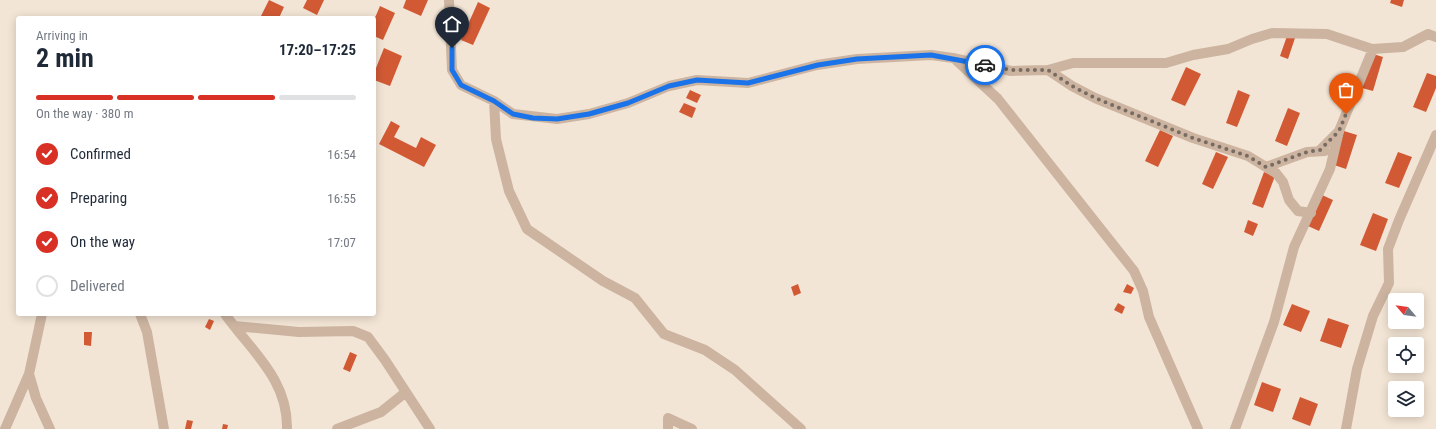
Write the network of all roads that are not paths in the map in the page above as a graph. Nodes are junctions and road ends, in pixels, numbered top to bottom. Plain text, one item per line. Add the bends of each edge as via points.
1 (449, 0) edge
2 (1436, 36) edge
3 (1374, 49) junction
4 (953, 58) junction
5 (1048, 70) junction
6 (494, 101) junction
7 (1339, 131) junction
8 (1436, 135) edge
9 (1320, 150) junction
10 (1333, 156) junction
11 (1266, 167) junction
12 (1310, 213) junction
13 (42, 316) edge
14 (141, 316) edge
15 (226, 316) edge
16 (234, 326) junction
17 (30, 374) junction
18 (406, 392) junction
19 (5, 429) edge
20 (50, 429) edge
21 (164, 429) edge
22 (287, 429) edge
23 (337, 429) edge
24 (430, 429) edge
25 (668, 429) edge
26 (692, 429) edge
27 (800, 429) edge
28 (1198, 429) edge
29 (1235, 429) edge
30 (1346, 429) edge

1 - 6 street via 452,70 461,85
2 - 3 street via 1428,34 1403,47
3 - 5 street via 1327,34 1272,33 1228,49 1192,55 1166,63 1073,63
3 - 7 street
4 - 5 street via 1011,70
4 - 6 street via 931,55 857,59 818,65 748,83 697,80 669,86 621,105 557,119 513,114
4 - 28 street via 998,99 1134,271 1143,291 1149,317
5 - 11 street via 1095,98 1193,138 1248,156
6 - 27 street via 496,139 509,191 527,230 603,281 635,298 664,334 704,350 735,370
7 - 9 street
7 - 10 street
8 - 30 street via 1388,249 1389,283 1373,316 1357,369
9 - 10 street
9 - 11 street
10 - 12 street via 1330,169
11 - 12 street via 1276,173 1283,182 1289,200 1298,211
12 - 29 street via 1294,247 1274,322
13 - 17 street
14 - 21 street via 147,332
15 - 16 street
16 - 18 street via 299,332 354,331 368,337
16 - 22 street via 280,388 286,405
17 - 19 street
17 - 20 street via 36,398
18 - 23 street via 381,412
18 - 24 street
25 - 26 street via 668,418

